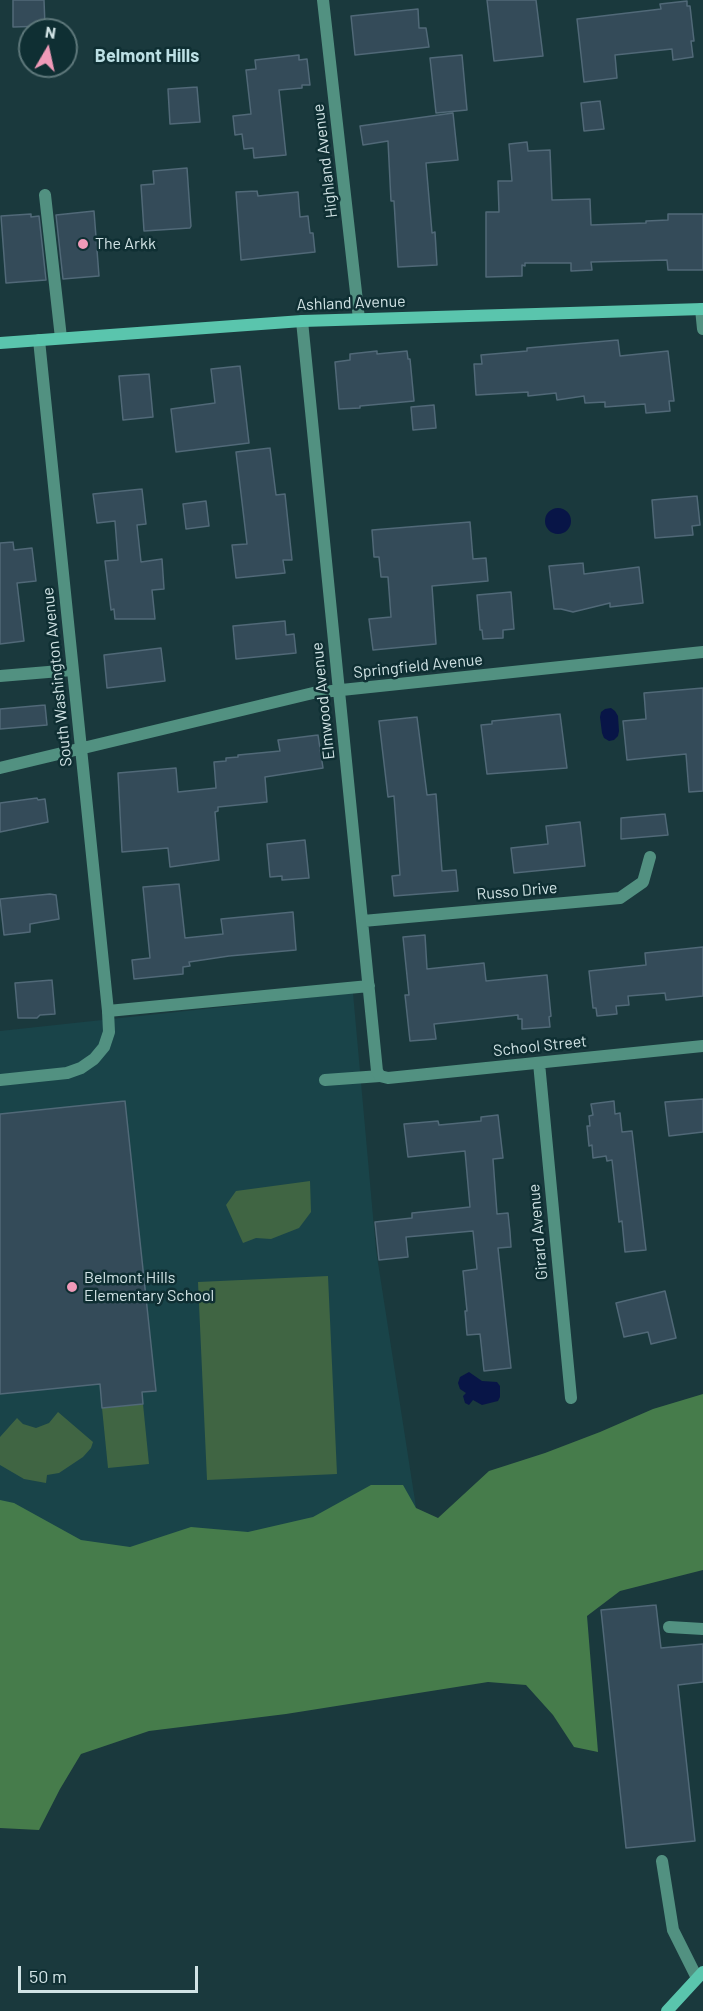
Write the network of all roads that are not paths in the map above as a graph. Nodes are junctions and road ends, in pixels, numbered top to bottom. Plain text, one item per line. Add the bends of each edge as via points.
1 (323, 0) edge
2 (45, 195) dead end
3 (702, 309) edge
4 (359, 319) junction
5 (302, 321) junction
6 (703, 329) edge
7 (61, 338) junction
8 (39, 340) junction
9 (0, 343) edge
10 (703, 652) edge
11 (72, 670) junction
12 (0, 676) edge
13 (339, 690) junction
14 (81, 748) junction
15 (0, 768) edge
16 (650, 857) dead end
17 (363, 921) junction
18 (369, 986) junction
19 (108, 1011) junction
20 (703, 1046) edge
21 (539, 1063) junction
22 (380, 1076) junction
23 (0, 1080) edge
24 (325, 1080) dead end
25 (571, 1398) dead end
26 (669, 1628) dead end
27 (703, 1629) edge
28 (662, 1862) dead end
29 (700, 1975) edge
30 (667, 2011) edge

1 - 4 street, Highland Avenue
2 - 7 street
3 - 4 street, Ashland Avenue
3 - 6 street
4 - 5 street, Ashland Avenue
5 - 7 street, Ashland Avenue
5 - 13 street, Elmwood Avenue
7 - 8 street, Ashland Avenue
8 - 9 street, Ashland Avenue
8 - 11 street, South Washington Avenue
10 - 13 street, Springfield Avenue
11 - 12 street
11 - 14 street, South Washington Avenue
13 - 14 street, Springfield Avenue via 294,697
13 - 17 street, Elmwood Avenue
14 - 15 street, Springfield Avenue
14 - 19 street, South Washington Avenue
16 - 17 street, Russo Drive via 643,882 620,898
17 - 18 street, Elmwood Avenue
18 - 19 street
18 - 22 street, Elmwood Avenue via 374,1055
19 - 23 street, South Washington Avenue via 109,1032 104,1047 81,1068
20 - 21 street, School Street
21 - 22 street, School Street
21 - 25 street, Girard Avenue
22 - 24 street, School Street
26 - 27 street
28 - 29 street via 673,1930
29 - 30 street

